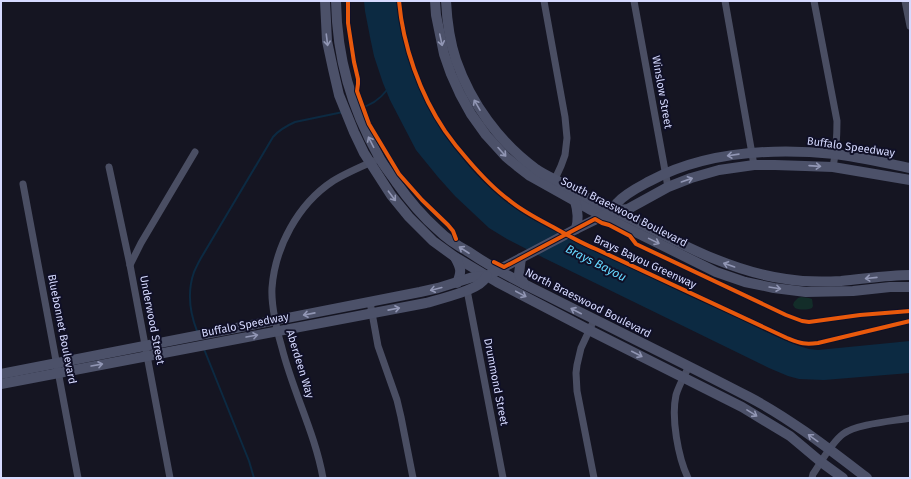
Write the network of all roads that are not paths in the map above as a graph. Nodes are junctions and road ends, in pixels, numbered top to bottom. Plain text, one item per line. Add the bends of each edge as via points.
1 (325, 1) edge
2 (336, 1) edge
3 (435, 1) edge
4 (446, 1) edge
5 (544, 1) edge
6 (634, 1) edge
7 (725, 1) edge
8 (814, 1) edge
9 (905, 1) edge
10 (910, 26) edge
11 (195, 152) dead end
12 (752, 153) junction
13 (836, 154) junction
14 (380, 158) junction
15 (370, 163) junction
16 (754, 165) junction
17 (109, 167) dead end
18 (833, 168) junction
19 (910, 168) edge
20 (666, 173) junction
21 (555, 179) junction
22 (910, 180) edge
23 (23, 184) dead end
24 (668, 187) junction
25 (575, 202) junction
26 (640, 203) junction
27 (613, 211) junction
28 (602, 216) junction
29 (642, 225) junction
30 (575, 229) junction
31 (456, 257) junction
32 (522, 257) junction
33 (130, 265) junction
34 (498, 270) junction
35 (910, 275) edge
36 (487, 276) junction
37 (457, 283) junction
38 (524, 284) junction
39 (910, 287) edge
40 (467, 290) junction
41 (370, 302) junction
42 (372, 313) junction
43 (276, 320) junction
44 (594, 320) junction
45 (589, 330) junction
46 (278, 331) junction
47 (145, 345) junction
48 (147, 356) junction
49 (689, 366) junction
50 (58, 367) junction
51 (1, 374) edge
52 (684, 378) junction
53 (1, 384) edge
54 (910, 418) edge
55 (830, 450) junction
56 (821, 462) junction
57 (78, 478) edge
58 (170, 478) edge
59 (323, 478) edge
60 (413, 478) edge
61 (503, 478) edge
62 (594, 478) edge
63 (688, 478) edge
64 (812, 478) edge
65 (843, 478) edge
66 (867, 478) edge

1 -> 15 main road, North Braeswood Boulevard via 327,40 339,95
14 -> 2 main road, North Braeswood Boulevard via 362,125 343,66
3 -> 25 main road, South Braeswood Boulevard via 450,74 471,114 486,135 516,166
21 -> 4 main road, South Braeswood Boulevard via 536,169 518,154 479,108 456,60
5 - 21 street via 567,138 562,166
6 - 20 street, Winslow Street
7 - 12 street
8 - 13 street via 837,122
9 - 10 street
11 - 33 street
12 - 13 main road, Buffalo Speedway via 774,151
12 - 16 street
12 -> 20 main road, Buffalo Speedway via 724,157
13 - 18 street
13 - 19 main road, Buffalo Speedway
14 - 15 street, Aberdeen Way
34 -> 14 main road, North Braeswood Boulevard via 459,246 422,215 404,194
15 -> 31 main road, North Braeswood Boulevard via 409,217 434,241
15 - 43 street, Aberdeen Way via 332,182 310,201 288,231 282,245 272,289
16 -> 18 main road, Buffalo Speedway
24 -> 16 main road, Buffalo Speedway via 719,170
17 - 33 street, Underwood Street
18 - 22 main road, Buffalo Speedway
20 - 24 street, Winslow Street
20 - 27 main road, Buffalo Speedway via 630,192 616,203
21 - 27 main road, South Braeswood Boulevard
23 - 50 street, Bluebonnet Boulevard
24 - 26 main road, Buffalo Speedway
25 - 28 main road, South Braeswood Boulevard
25 - 30 main road via 578,211
26 - 27 main road, Buffalo Speedway via 628,209
26 - 29 main road via 637,212
27 - 28 main road, Buffalo Speedway
27 - 29 main road, South Braeswood Boulevard
28 - 30 main road, Buffalo Speedway
28 -> 39 main road, South Braeswood Boulevard via 716,272 759,285 806,292
35 -> 29 main road, South Braeswood Boulevard via 814,282 773,277 726,264
30 - 32 main road, Buffalo Speedway
31 - 36 main road, North Braeswood Boulevard
31 - 37 main road via 461,272
32 - 34 main road, Buffalo Speedway
32 - 38 main road via 519,274
33 - 47 street, Underwood Street
34 - 36 main road, Buffalo Speedway
34 - 38 main road, North Braeswood Boulevard
36 - 37 main road, Buffalo Speedway
36 - 40 main road, Buffalo Speedway via 482,282
36 -> 45 main road, North Braeswood Boulevard
37 -> 41 main road, Buffalo Speedway
44 -> 38 main road, North Braeswood Boulevard
42 -> 40 main road, Buffalo Speedway via 426,303
40 - 61 street, Drummond Street
41 - 42 street
41 -> 43 main road, Buffalo Speedway
42 - 46 main road, Buffalo Speedway
42 - 60 street via 378,346 402,417
43 - 46 street, Aberdeen Way
43 - 47 main road, Buffalo Speedway
44 - 45 street
44 - 49 main road, North Braeswood Boulevard
45 -> 52 main road, North Braeswood Boulevard
45 - 62 street via 578,356 576,382
48 -> 46 main road, Buffalo Speedway
46 - 59 street, Aberdeen Way via 286,363 315,444
47 - 48 street, Underwood Street
47 - 50 main road, Buffalo Speedway
50 -> 48 main road, Buffalo Speedway
48 - 58 street, Underwood Street
49 - 52 street
55 -> 49 main road, North Braeswood Boulevard via 778,413
50 - 51 main road, Buffalo Speedway
50 - 53 main road, Buffalo Speedway
50 - 57 street, Bluebonnet Boulevard
52 -> 56 main road, North Braeswood Boulevard via 742,406 790,436
52 - 63 street via 676,394 674,410 679,451
54 - 55 street via 854,429 839,438
55 - 56 street
55 - 66 main road, North Braeswood Boulevard
56 - 64 street
56 - 65 main road, North Braeswood Boulevard

